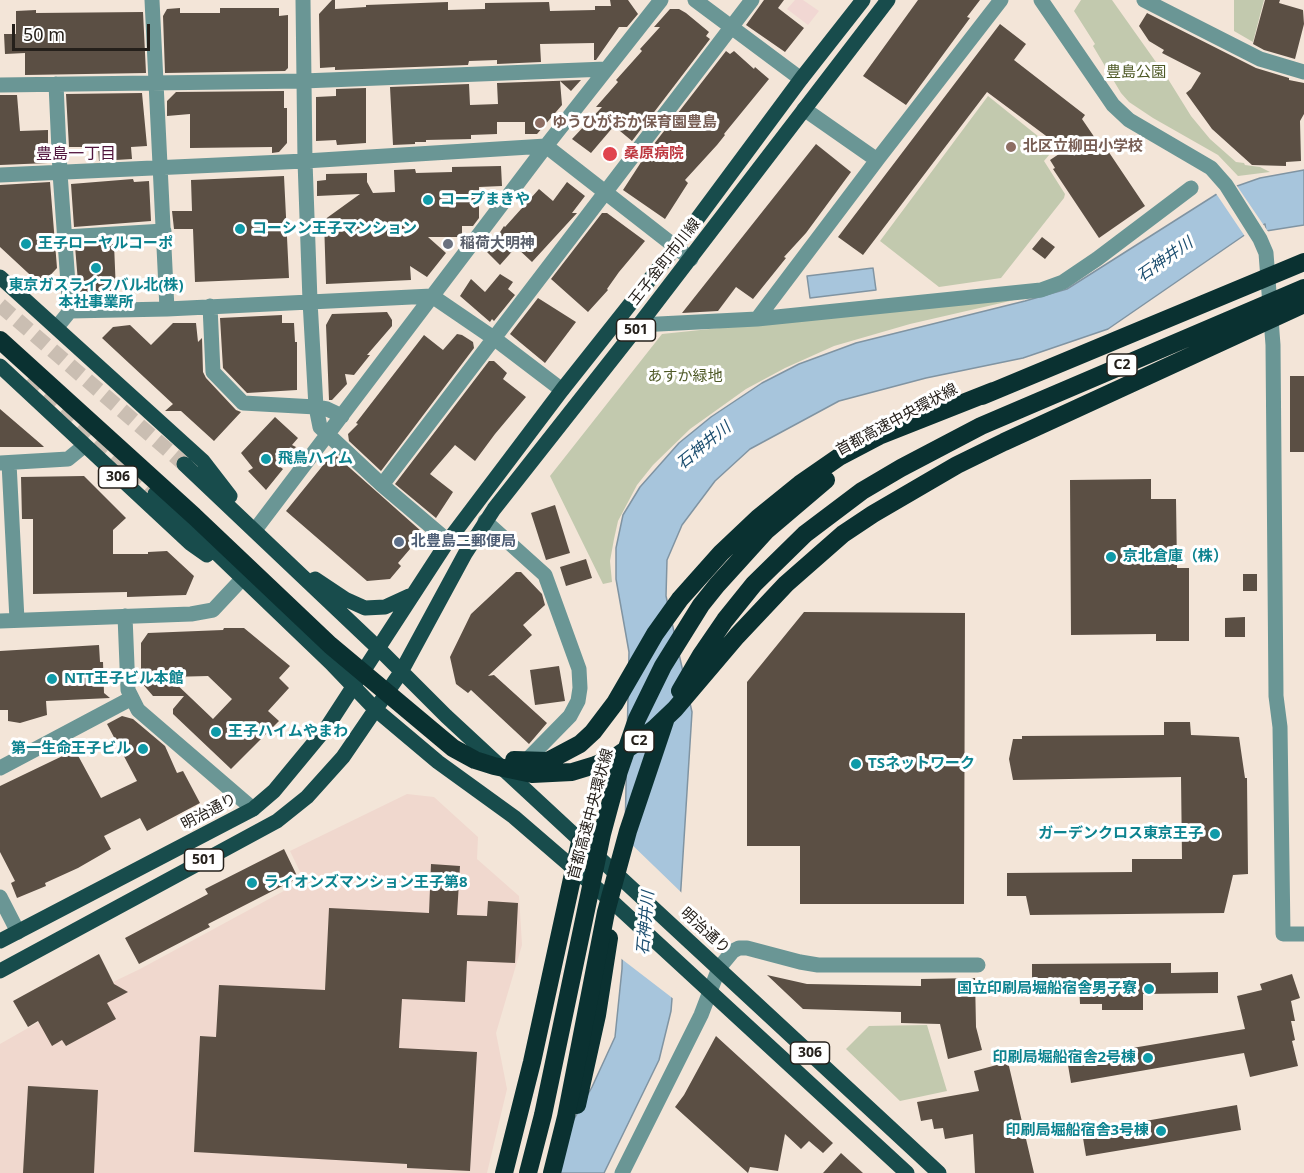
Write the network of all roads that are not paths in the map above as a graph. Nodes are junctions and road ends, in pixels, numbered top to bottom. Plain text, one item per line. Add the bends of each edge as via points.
1 (152, 0) edge
2 (303, 0) edge
3 (661, 0) edge
4 (694, 0) edge
5 (752, 0) edge
6 (863, 0) edge
7 (888, 0) edge
8 (1000, 0) edge
9 (1041, 0) edge
10 (1144, 0) edge
11 (730, 28) junction
12 (606, 69) junction
13 (1304, 72) edge
14 (801, 79) junction
15 (303, 81) junction
16 (158, 83) junction
17 (57, 84) junction
18 (0, 85) edge
19 (804, 109) junction
20 (546, 146) junction
21 (877, 160) junction
22 (305, 161) junction
23 (160, 169) junction
24 (60, 173) junction
25 (0, 175) edge
26 (1191, 188) dead end
27 (606, 193) junction
28 (164, 231) junction
29 (65, 237) junction
30 (676, 247) junction
31 (691, 259) junction
32 (1304, 262) edge
33 (0, 277) edge
34 (1304, 288) edge
35 (432, 296) junction
36 (310, 301) junction
37 (1304, 304) edge
38 (210, 306) junction
39 (167, 309) junction
40 (70, 311) junction
41 (757, 319) junction
42 (639, 325) junction
43 (0, 326) edge
44 (57, 327) junction
45 (495, 339) junction
46 (0, 340) edge
47 (0, 366) edge
48 (562, 390) junction
49 (993, 391) junction
50 (316, 407) junction
51 (342, 416) junction
52 (329, 434) junction
53 (84, 446) junction
54 (4, 463) edge
55 (184, 464) tunnel mouth
56 (382, 485) junction
57 (154, 494) tunnel mouth
58 (485, 521) junction
59 (255, 530) junction
60 (448, 541) junction
61 (282, 557) junction
62 (242, 579) junction
63 (414, 592) junction
64 (125, 616) junction
65 (17, 620) junction
66 (0, 621) edge
67 (379, 649) junction
68 (401, 672) junction
69 (354, 687) junction
70 (132, 698) junction
71 (375, 709) junction
72 (0, 768) edge
73 (511, 776) junction
74 (253, 809) junction
75 (580, 842) junction
76 (574, 869) junction
77 (622, 880) junction
78 (0, 897) edge
79 (616, 905) junction
80 (18, 932) junction
81 (1304, 934) edge
82 (0, 941) edge
83 (978, 965) dead end
84 (719, 968) junction
85 (0, 971) edge
86 (710, 991) junction
87 (504, 1173) edge
88 (528, 1173) edge
89 (552, 1173) edge
90 (561, 1173) edge
91 (622, 1173) edge
92 (907, 1173) edge
93 (939, 1173) edge

1 - 16 street
2 - 15 street
3 - 12 street
4 - 11 street
5 - 11 street
6 - 14 main road, 王子金町市川線 / 501
7 - 19 main road, 王子金町市川線 / 501
8 - 21 street
9 - 81 street via 1118,111 1206,165 1221,179 1266,253 1273,338 1276,696 1280,727 1283,934
10 - 13 street via 1260,59
11 - 14 street
11 - 27 street
12 - 15 street
12 - 20 street
14 - 30 main road, 王子金町市川線 / 501
15 - 16 street
15 - 22 street
16 - 17 street
16 - 23 street
17 - 18 street
17 - 24 street
19 - 21 street
19 - 31 main road, 王子金町市川線 / 501
20 - 22 street
20 - 27 street
20 - 35 street
21 - 41 street
22 - 23 street
22 - 36 street
23 - 24 street
23 - 28 street
24 - 25 street
24 - 29 street
26 - 41 street via 1097,259 1063,282 1041,290
27 - 30 street
27 - 45 street
28 - 29 street
28 - 39 street
29 - 40 street
30 - 31 street
30 - 48 main road, 王子金町市川線 / 501
31 - 42 main road, 王子金町市川線 / 501
32 - 49 highway, 首都高速中央環状線 / C2, bridge
33 - 44 main road, 306
34 - 89 highway, C2, bridge via 942,445 872,485 825,518 754,584 687,678 647,770 606,912
35 - 36 street
35 - 45 street
35 - 51 street
36 - 38 street
36 - 50 street
37 - 46 highway, C2, bridge via 1004,442 873,514 786,584 654,729 605,761 572,772 540,774 494,766 453,748 330,645
38 - 39 street
38 - 50 street via 213,372 243,404
39 - 40 street
40 - 44 street
41 - 42 street
42 - 58 main road, 王子金町市川線 / 501
43 - 49 highway, C2, bridge via 332,635 409,701 481,752 514,760 548,761 580,744 593,732 680,599 721,553 801,484 839,457 879,436
44 - 59 main road, 306 via 203,461
45 - 48 street
45 - 56 street
47 - 53 main road, 306
48 - 60 main road, 王子金町市川線 / 501
49 - 88 highway, 首都高速中央環状線 / C2, bridge via 884,444 808,494 732,567 701,605 663,666 637,719 602,834
50 - 51 street
50 - 52 street via 320,427
51 - 52 street
52 - 56 street
52 - 59 street
53 - 54 street via 68,459
53 - 62 main road, 306 via 190,543
54 - 65 street
55 - 59 main road, 306
56 - 60 street
57 - 62 main road, 306
58 - 68 main road, 王子金町市川線 / 501
58 - 73 street via 545,575 579,669 578,701 570,716
59 - 61 main road, 306
60 - 63 main road, 王子金町市川線 / 501
61 - 63 main road via 365,608 392,605
61 - 67 main road, 306
62 - 64 street via 213,610
62 - 69 main road, 306
63 - 67 main road, 王子金町市川線 / 501
64 - 65 street
64 - 70 street via 128,690
65 - 66 street
67 - 68 main road, 306
67 - 69 main road, 明治通り / 501
68 - 71 main road, 501
68 - 73 main road, 明治通り / 306
69 - 71 main road, 306
69 - 74 main road, 明治通り / 501 via 293,769
70 - 72 street
70 - 74 street via 138,710
71 - 76 main road, 306
71 - 85 main road, 501 via 343,757 307,797 277,821
73 - 75 main road, 明治通り / 306
74 - 80 main road, 明治通り / 501
75 - 76 highway
75 - 77 main road, 明治通り / 306
76 - 79 main road, 306
76 - 87 highway
77 - 79 highway
77 - 84 main road, 明治通り / 306
78 - 80 street
79 - 86 main road, 306
79 - 90 highway via 597,1015
80 - 82 main road, 明治通り / 501
83 - 84 street via 800,962 739,948
84 - 86 street
84 - 93 main road, 明治通り / 306
86 - 91 street
86 - 92 main road, 306

